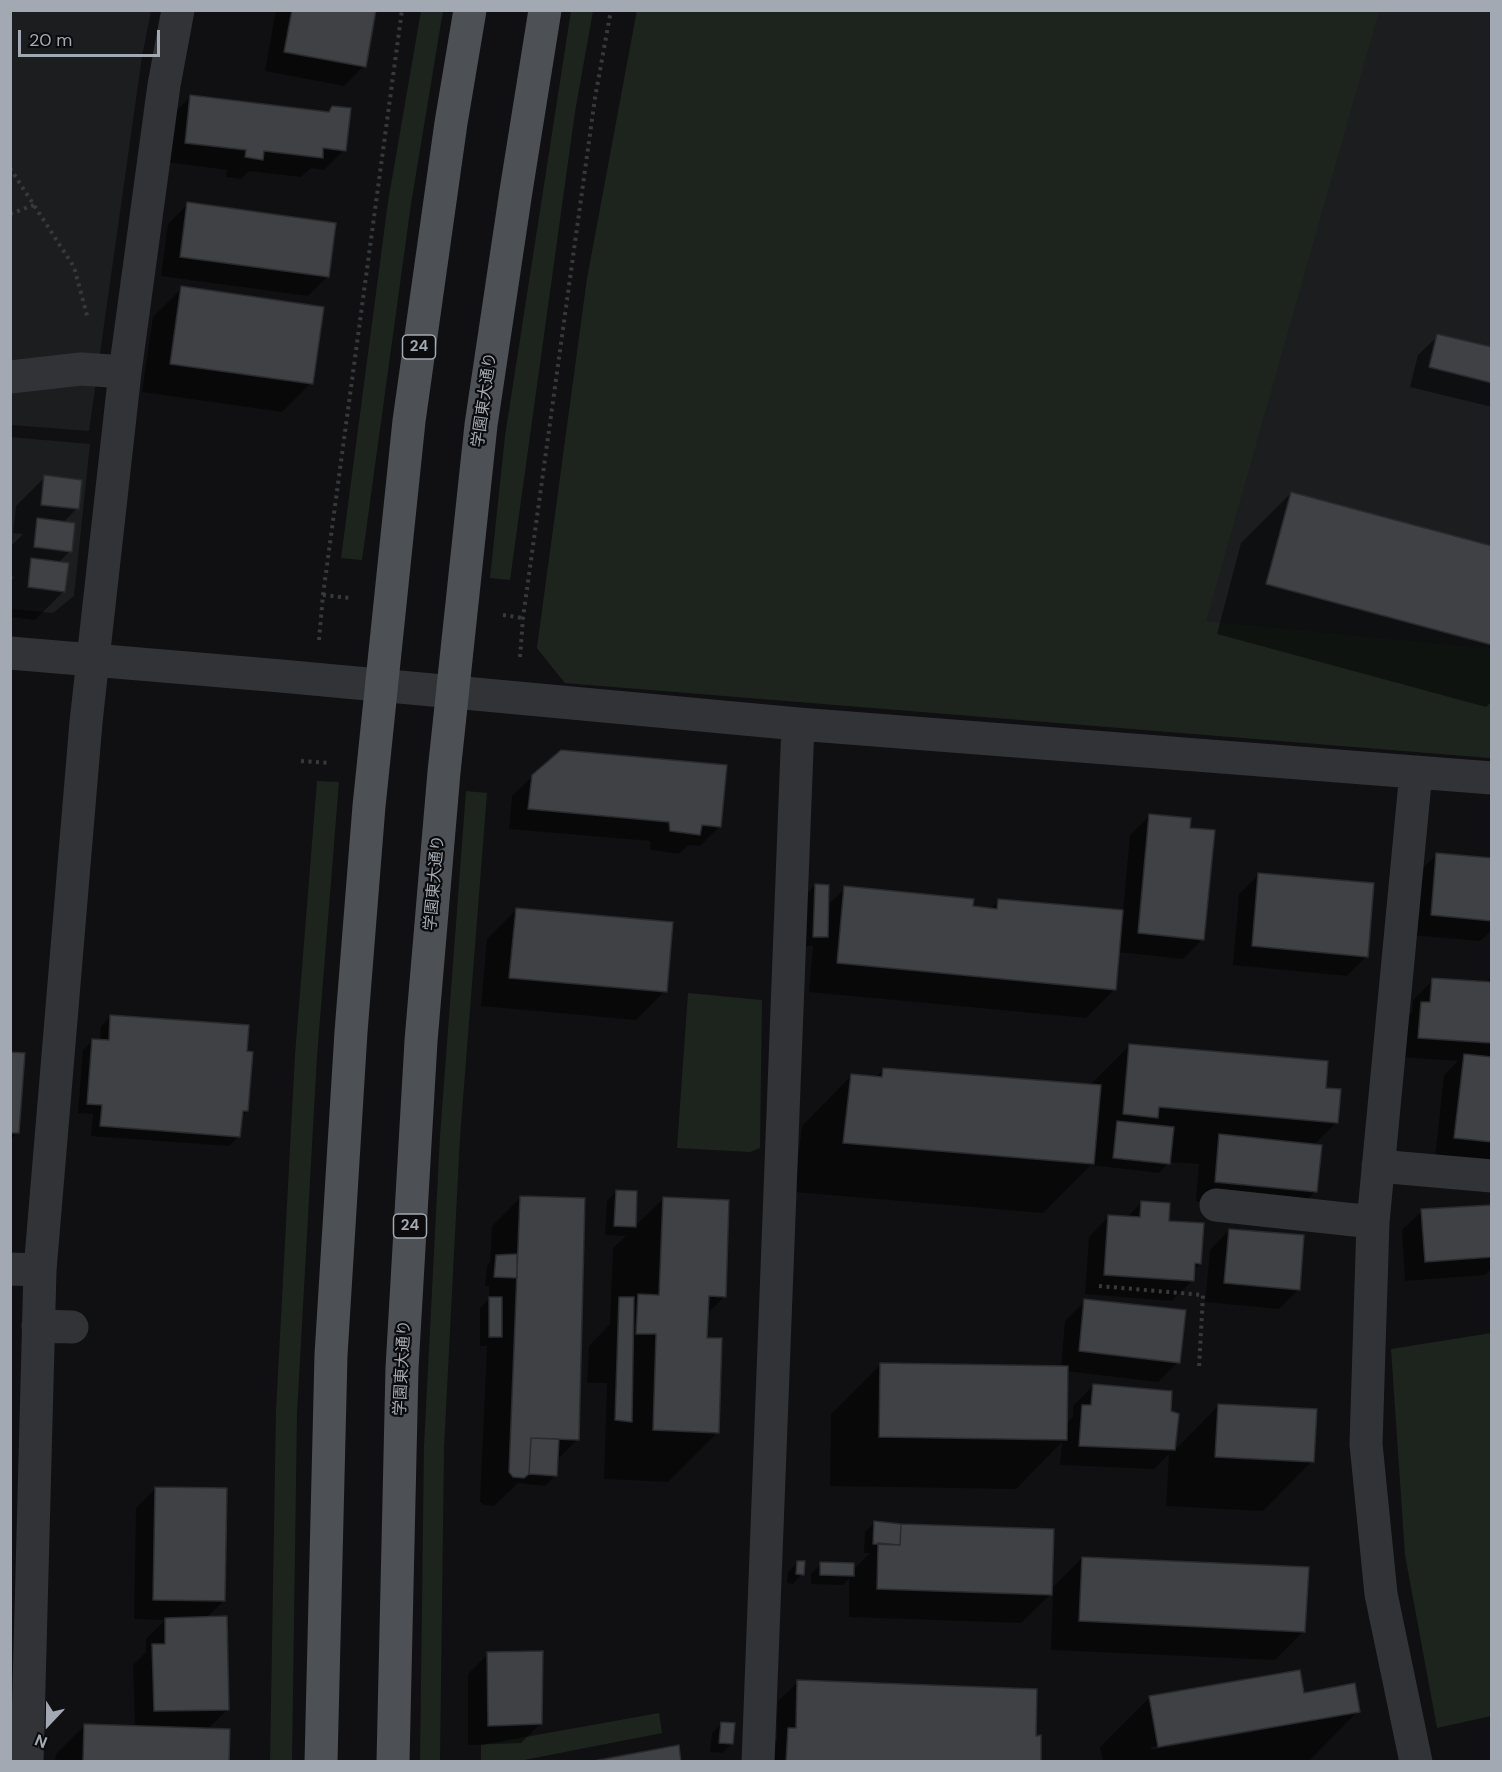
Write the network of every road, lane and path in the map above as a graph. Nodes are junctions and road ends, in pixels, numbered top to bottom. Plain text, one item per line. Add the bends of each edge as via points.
1 (178, 10) edge
2 (402, 10) edge
3 (470, 10) edge
4 (545, 10) edge
5 (611, 10) edge
6 (10, 168) edge
7 (34, 205) junction
8 (10, 214) edge
9 (115, 371) junction
10 (10, 377) edge
11 (323, 595) junction
12 (356, 599) dead end
13 (492, 614) dead end
14 (523, 618) junction
15 (319, 643) dead end
16 (10, 653) edge
17 (519, 658) dead end
18 (92, 659) junction
19 (382, 686) junction
20 (451, 692) junction
21 (798, 724) junction
22 (301, 761) dead end
23 (337, 764) dead end
24 (1416, 772) junction
25 (1491, 778) edge
26 (1378, 1166) junction
27 (1491, 1176) edge
28 (1216, 1205) dead end
29 (1374, 1222) junction
30 (25, 1270) edge
31 (1099, 1286) dead end
32 (38, 1326) junction
33 (72, 1327) dead end
34 (1199, 1368) dead end
35 (27, 1761) edge
36 (321, 1761) edge
37 (393, 1761) edge
38 (758, 1761) edge
39 (1416, 1761) edge

1 - 9 street
2 - 11 path
3 - 19 main road, 24 via 409,421
4 - 20 main road, 学園東大通り / 24 via 481,425
5 - 14 path via 595,98
6 - 7 path
7 - 8 path
7 - 9 path via 74,267 93,338
9 - 10 street via 81,369
9 - 18 street
11 - 12 path
11 - 15 path
13 - 14 path
14 - 17 path
16 - 18 street
18 - 19 street
18 - 30 street
19 - 20 street
19 - 36 main road, 24 via 368,818 331,1355
20 - 21 street
20 - 37 main road, 学園東大通り / 24 via 421,1041 402,1368
21 - 24 street
21 - 38 street
22 - 23 path
24 - 25 street
24 - 26 street
26 - 27 street
26 - 29 street
28 - 29 street
29 - 39 street via 1366,1444 1382,1594
30 - 32 street
31 - 34 path via 1203,1295
32 - 33 street
32 - 35 street

